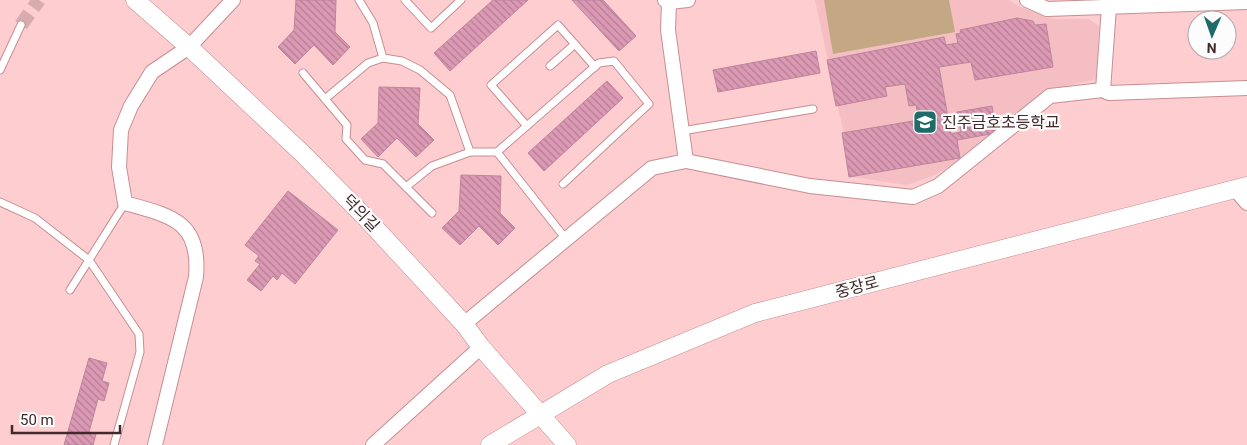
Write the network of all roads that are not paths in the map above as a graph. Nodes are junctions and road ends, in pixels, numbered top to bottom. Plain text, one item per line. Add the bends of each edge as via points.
1 (135, 0) edge
2 (233, 0) edge
3 (359, 0) edge
4 (405, 0) edge
5 (461, 0) edge
6 (688, 0) edge
7 (1027, 0) edge
8 (667, 1) edge
9 (1247, 2) edge
10 (1109, 7) junction
11 (20, 25) tunnel mouth
12 (575, 44) junction
13 (189, 47) junction
14 (383, 58) junction
15 (550, 66) dead end
16 (595, 67) junction
17 (0, 70) edge
18 (304, 73) dead end
19 (1247, 88) edge
20 (1103, 90) junction
21 (325, 99) junction
22 (814, 109) dead end
23 (526, 126) junction
24 (682, 131) junction
25 (470, 152) junction
26 (497, 152) junction
27 (686, 161) junction
28 (563, 184) dead end
29 (406, 187) junction
30 (1241, 187) edge
31 (0, 202) edge
32 (125, 203) junction
33 (1247, 203) edge
34 (432, 213) dead end
35 (566, 239) junction
36 (89, 260) junction
37 (70, 290) dead end
38 (464, 324) junction
39 (481, 347) junction
40 (543, 415) junction
41 (114, 445) edge
42 (154, 445) edge
43 (373, 445) edge
44 (490, 445) edge
45 (567, 445) edge

1 - 13 street, 덕의길
2 - 13 street
3 - 14 lane via 373,22
4 - 5 lane via 431,28
6 - 8 street
7 - 10 street via 1048,9
8 - 24 street
9 - 10 street
10 - 20 street
11 - 17 lane
12 - 15 lane
12 - 16 lane
12 - 23 lane via 558,25 490,85
13 - 32 street via 152,72 121,130 119,167
13 - 38 street, 덕의길 via 315,167
14 - 21 lane via 368,63
14 - 25 lane via 402,61 420,70 450,95
16 - 23 lane
16 - 28 lane via 599,63 614,61 649,104
18 - 21 lane
19 - 20 street
20 - 27 street via 1050,96 938,186 913,197 810,186
21 - 29 lane via 347,125 346,139 365,160 383,164
22 - 24 lane
23 - 26 lane
24 - 27 street
25 - 26 lane
25 - 29 lane via 432,166
26 - 35 lane
27 - 35 street via 652,168
29 - 34 lane
30 - 33 street
30 - 40 street, 중장로 via 755,313 608,374
31 - 36 lane via 34,218
32 - 36 lane
32 - 42 street via 169,215 191,234 198,256 196,277
35 - 38 street
36 - 37 lane
36 - 41 lane via 139,334 140,352
38 - 39 street, 덕의길
39 - 40 street, 덕의길
39 - 43 street
40 - 44 street, 중장로
40 - 45 street, 덕의길

